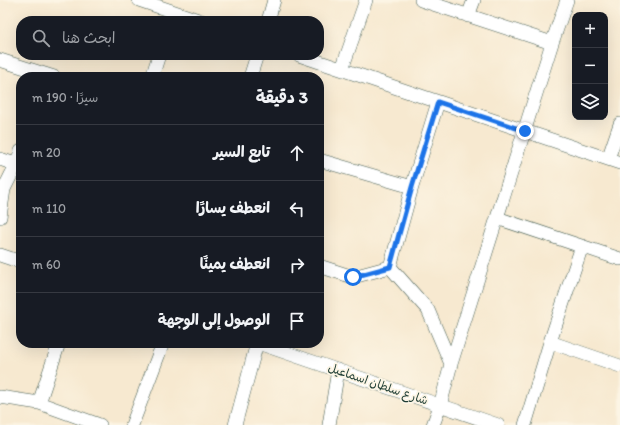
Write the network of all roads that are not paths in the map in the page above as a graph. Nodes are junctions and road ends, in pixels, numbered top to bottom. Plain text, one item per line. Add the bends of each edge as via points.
1 (139, 0) edge
2 (274, 0) edge
3 (366, 0) edge
4 (421, 0) edge
5 (474, 0) edge
6 (567, 0) edge
7 (172, 16) edge
8 (269, 16) edge
9 (468, 16) junction
10 (552, 43) junction
11 (0, 60) edge
12 (157, 60) edge
13 (255, 60) edge
14 (314, 60) edge
15 (342, 69) junction
16 (37, 72) edge
17 (154, 72) edge
18 (252, 72) edge
19 (438, 102) junction
20 (620, 124) edge
21 (525, 131) junction
22 (0, 159) edge
23 (614, 161) edge
24 (16, 164) edge
25 (324, 165) edge
26 (16, 170) edge
27 (412, 187) junction
28 (0, 217) edge
29 (497, 218) junction
30 (582, 246) junction
31 (0, 255) edge
32 (620, 259) edge
33 (16, 260) edge
34 (390, 267) junction
35 (324, 268) edge
36 (550, 342) junction
37 (57, 348) edge
38 (161, 348) edge
39 (256, 348) edge
40 (272, 348) edge
41 (451, 364) junction
42 (620, 366) edge
43 (338, 370) junction
44 (0, 397) edge
45 (39, 403) junction
46 (440, 406) junction
47 (100, 425) edge
48 (132, 425) edge
49 (235, 425) edge
50 (329, 425) edge
51 (433, 425) edge
52 (498, 425) edge
53 (525, 425) edge

1 - 7 street
2 - 8 street
3 - 15 street
4 - 9 street
5 - 9 street
6 - 10 street
9 - 10 street
10 - 21 street
11 - 16 street
12 - 17 street
13 - 18 street
14 - 15 street
15 - 19 street
19 - 21 street
19 - 27 street
20 - 23 street
21 - 23 street
21 - 29 street
22 - 24 street
25 - 27 street
26 - 28 street via 4,189
27 - 34 street
29 - 30 street
29 - 41 street
30 - 32 street
30 - 36 street
31 - 33 street
34 - 35 street via 353,277
34 - 41 street via 428,310
36 - 42 street
36 - 53 street
37 - 45 street
38 - 48 street
39 - 49 street
40 - 43 street, شارع سلطان اسماعيل
41 - 46 street
43 - 46 street, شارع سلطان اسماعيل
43 - 50 street
44 - 45 street
45 - 47 street
46 - 51 street
46 - 52 street, شارع سلطان اسماعيل

